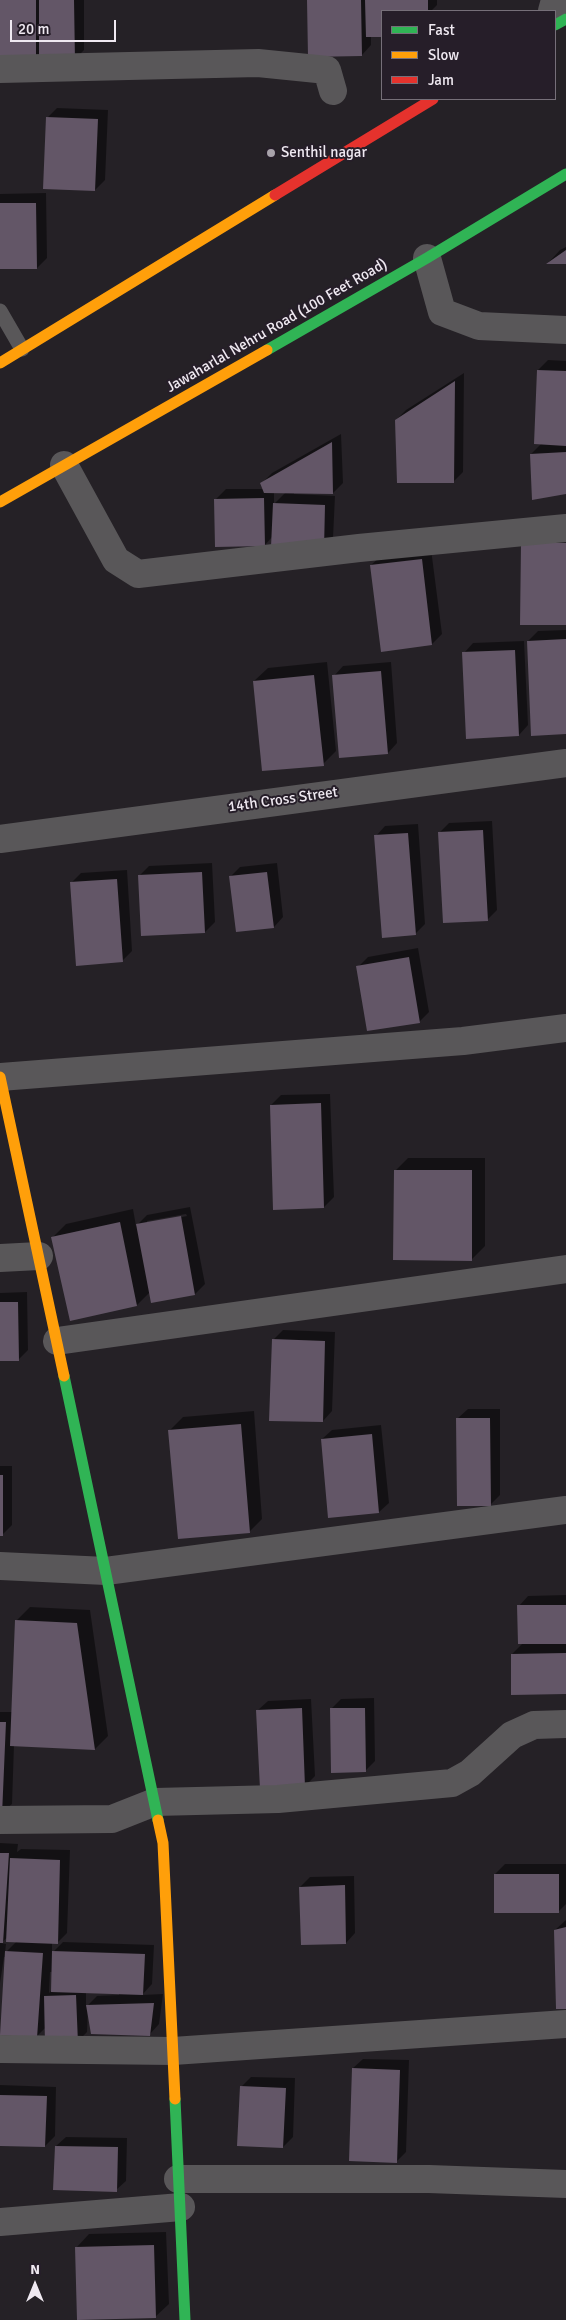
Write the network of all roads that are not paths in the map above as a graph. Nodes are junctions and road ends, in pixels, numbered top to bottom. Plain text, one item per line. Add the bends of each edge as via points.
1 (0, 69) edge
2 (333, 91) dead end
3 (431, 100) edge
4 (566, 174) edge
5 (427, 258) junction
6 (0, 311) edge
7 (566, 330) edge
8 (22, 349) junction
9 (0, 363) edge
10 (64, 465) junction
11 (0, 502) edge
12 (566, 528) edge
13 (566, 762) edge
14 (0, 839) edge
15 (566, 1028) edge
16 (0, 1077) edge
17 (38, 1256) junction
18 (0, 1258) edge
19 (566, 1269) edge
20 (57, 1341) junction
21 (566, 1510) edge
22 (0, 1566) edge
23 (106, 1571) junction
24 (566, 1724) edge
25 (155, 1802) junction
26 (0, 1820) edge
27 (566, 2024) edge
28 (0, 2049) edge
29 (173, 2051) junction
30 (178, 2179) junction
31 (566, 2184) edge
32 (180, 2207) junction
33 (0, 2222) edge
34 (185, 2320) edge

1 - 2 street via 258,64 327,70
3 - 8 street
4 - 5 street, Jawaharlal Nehru Road (100 Feet Road)
5 - 7 street via 442,312 479,326
5 - 10 street, Jawaharlal Nehru Road (100 Feet Road)
6 - 8 lane
8 - 9 street
10 - 11 street, Jawaharlal Nehru Road (100 Feet Road)
10 - 12 street via 116,560 138,574
13 - 14 street, 14th Cross Street
15 - 16 street via 463,1041
16 - 17 street
17 - 18 street
17 - 20 street
19 - 20 street
20 - 23 street
21 - 23 street
22 - 23 street
23 - 25 street
24 - 25 street via 534,1725 512,1735 470,1773 452,1783 278,1799
25 - 26 street via 112,1818
25 - 29 street via 163,1843
27 - 29 street
28 - 29 street
29 - 30 street
30 - 31 street via 429,2179
30 - 32 street
32 - 33 street
32 - 34 street

